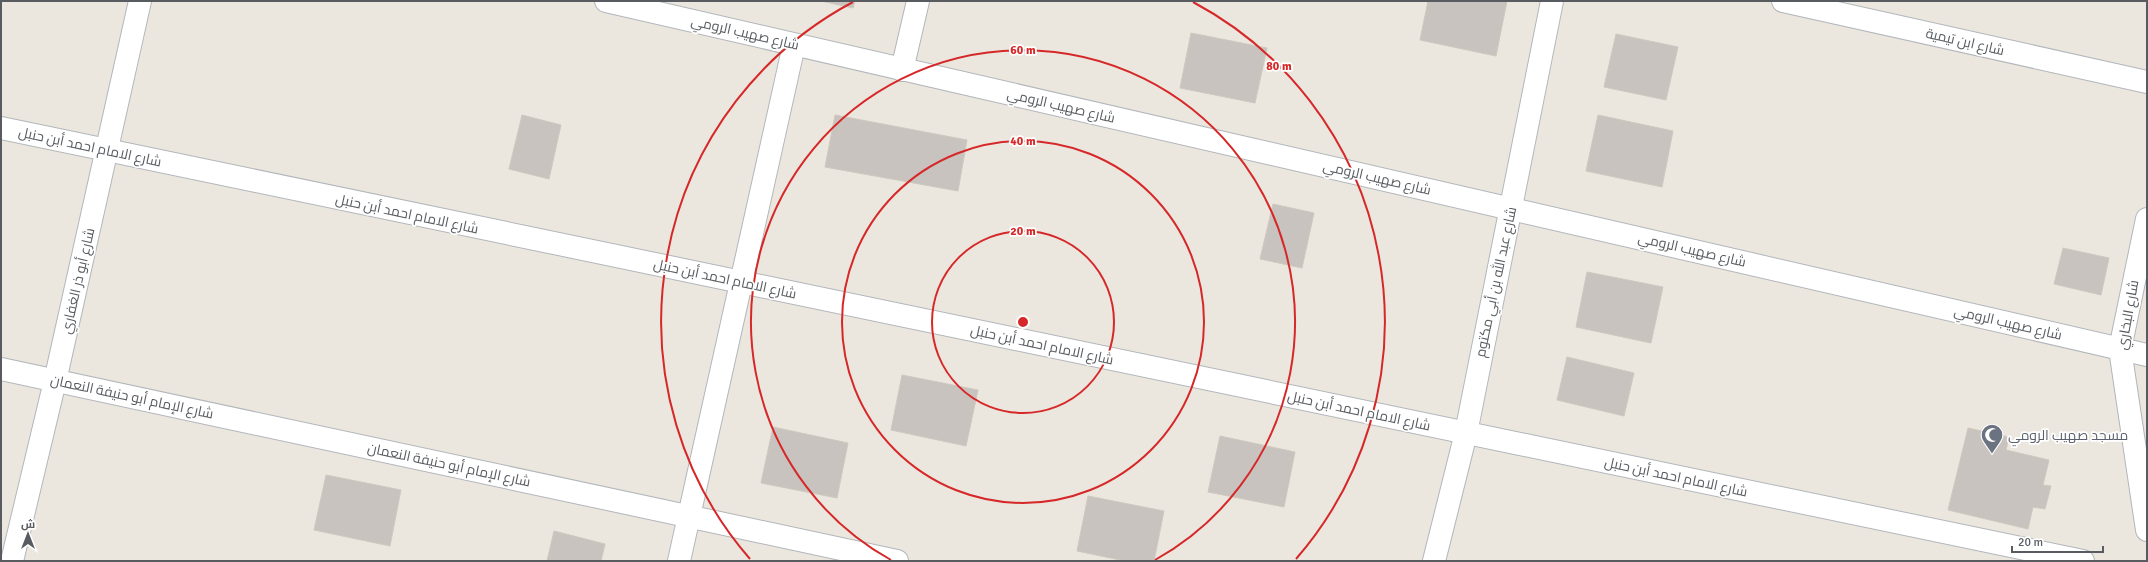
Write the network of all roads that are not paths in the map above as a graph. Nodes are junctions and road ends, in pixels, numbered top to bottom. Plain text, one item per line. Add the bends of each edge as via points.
1 (140, 1) edge
2 (606, 1) edge
3 (918, 1) edge
4 (1552, 1) edge
5 (1783, 1) edge
6 (794, 45) junction
7 (902, 70) junction
8 (2147, 82) edge
9 (1, 128) edge
10 (107, 151) junction
11 (1512, 209) junction
12 (2147, 220) edge
13 (741, 283) junction
14 (2120, 349) junction
15 (2147, 355) edge
16 (1, 369) edge
17 (55, 381) junction
18 (1466, 433) junction
19 (689, 516) junction
20 (2147, 530) edge
21 (12, 561) edge
22 (679, 561) edge
23 (897, 561) edge
24 (1434, 561) edge
25 (2083, 561) edge

1 - 10 street, شارع أبو ذر الغفاري
2 - 6 street, شارع صهيب الرومي
3 - 7 street
4 - 11 street, شارع عبد الله بن أبي مكتوم
5 - 8 street, شارع ابن تيمية
6 - 7 street, شارع صهيب الرومي
6 - 13 street
7 - 11 street, شارع صهيب الرومي
9 - 10 street, شارع الامام احمد أبن حنبل
10 - 13 street, شارع الامام احمد أبن حنبل
10 - 17 street, شارع أبو ذر الغفاري
11 - 14 street, شارع صهيب الرومي
11 - 18 street, شارع عبد الله بن أبي مكتوم
12 - 14 street, شارع البخاري
13 - 18 street, شارع الامام احمد أبن حنبل
13 - 19 street
14 - 15 street, شارع صهيب الرومي
14 - 20 street, شارع البخاري
16 - 17 street, شارع الإمام أبو حنيفة النعمان
17 - 19 street, شارع الإمام أبو حنيفة النعمان
17 - 21 street, شارع أبو ذر الغفاري
18 - 24 street, شارع عبد الله بن أبي مكتوم
18 - 25 street, شارع الامام احمد أبن حنبل
19 - 22 street
19 - 23 street, شارع الإمام أبو حنيفة النعمان

